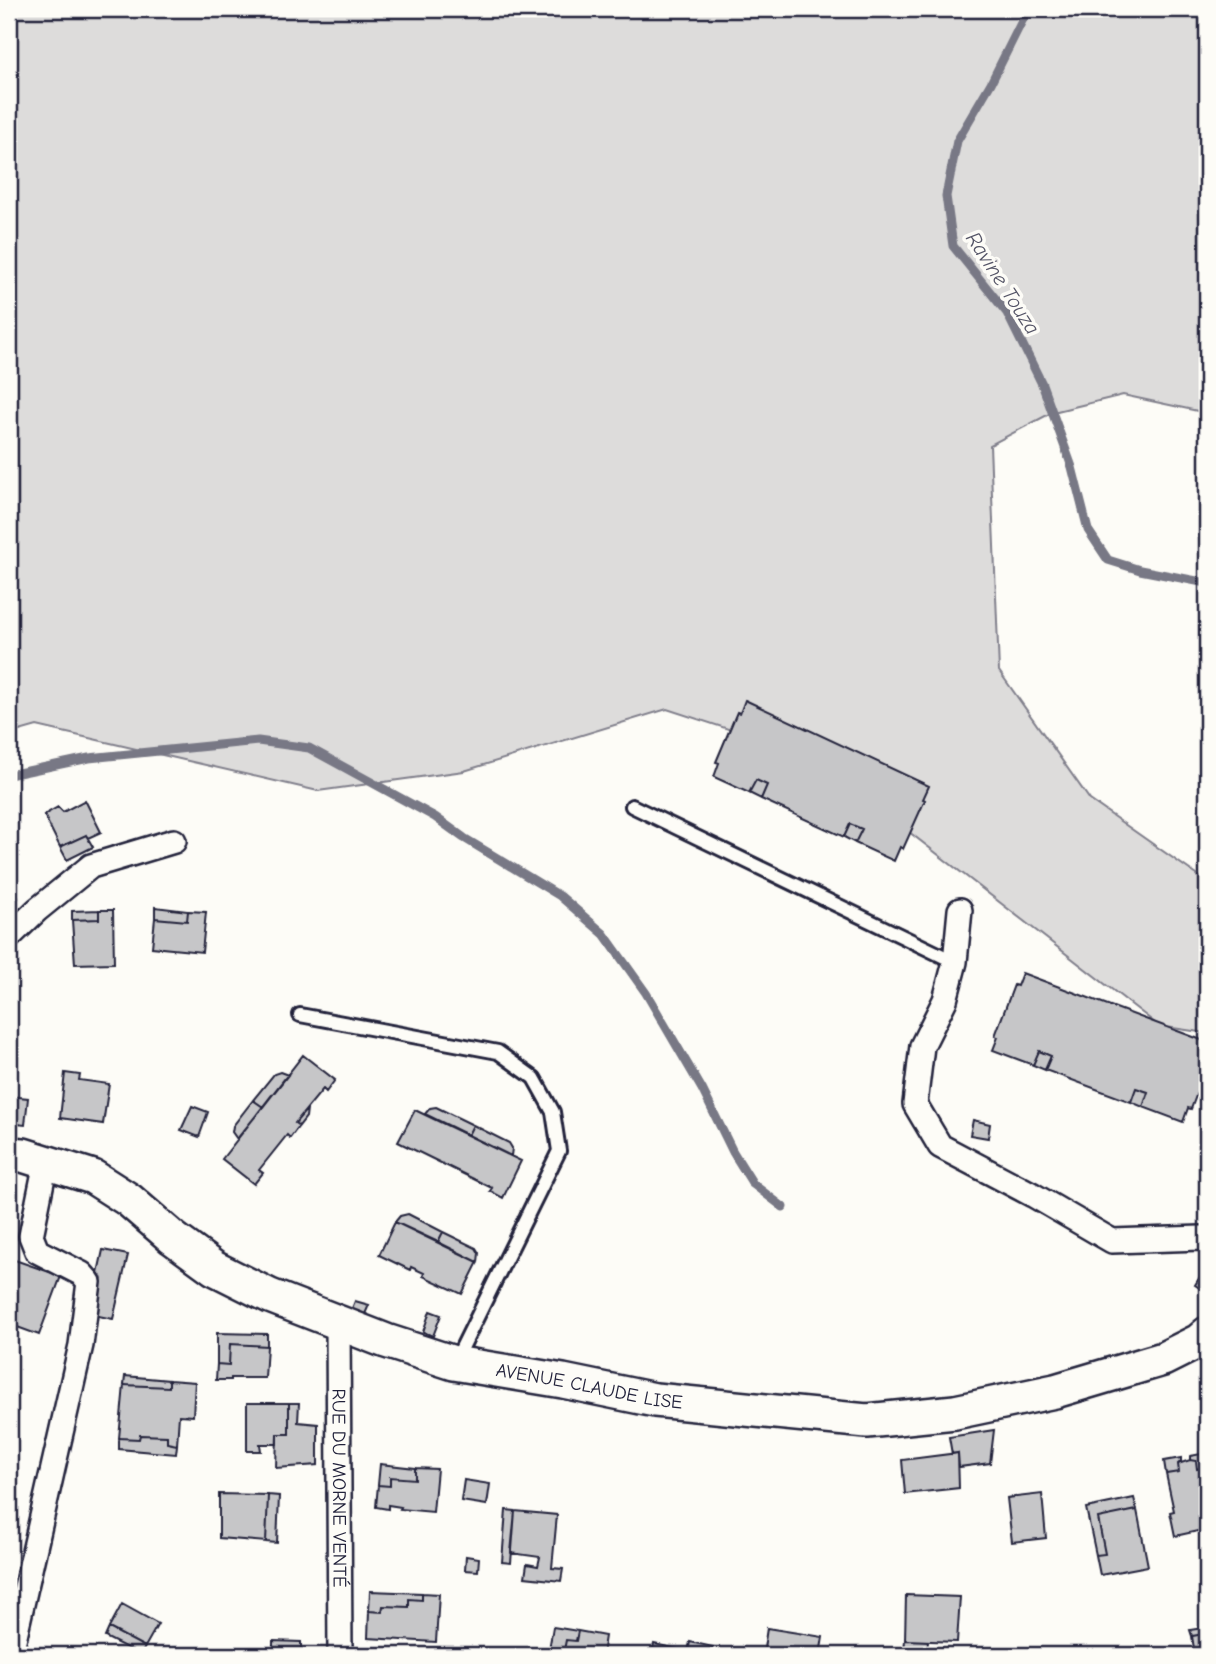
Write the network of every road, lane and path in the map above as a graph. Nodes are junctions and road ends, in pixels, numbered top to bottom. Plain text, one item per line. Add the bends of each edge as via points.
1 (632, 806) dead end
2 (174, 841) dead end
3 (960, 910) dead end
4 (9, 937) edge
5 (955, 962) junction
6 (300, 1015) dead end
7 (9, 1154) edge
8 (46, 1162) junction
9 (1207, 1241) edge
10 (338, 1322) junction
11 (1207, 1334) edge
12 (454, 1363) junction
13 (12, 1654) edge
14 (340, 1655) edge

1 - 5 lane
2 - 4 street via 91,866
3 - 5 street
5 - 9 street via 945,1000 922,1046 915,1104 940,1146 1112,1241
6 - 12 lane via 498,1052 534,1078 553,1112 559,1151
7 - 8 street, AVENUE CLAUDE LISE
8 - 10 street, AVENUE CLAUDE LISE via 93,1177 214,1268
8 - 13 street via 31,1236 37,1251 89,1282 88,1303
10 - 12 street, AVENUE CLAUDE LISE
10 - 14 street, RUE DU MORNE VENTÉ
11 - 12 street, AVENUE CLAUDE LISE via 1163,1359 1055,1391 955,1412 867,1421 655,1400

